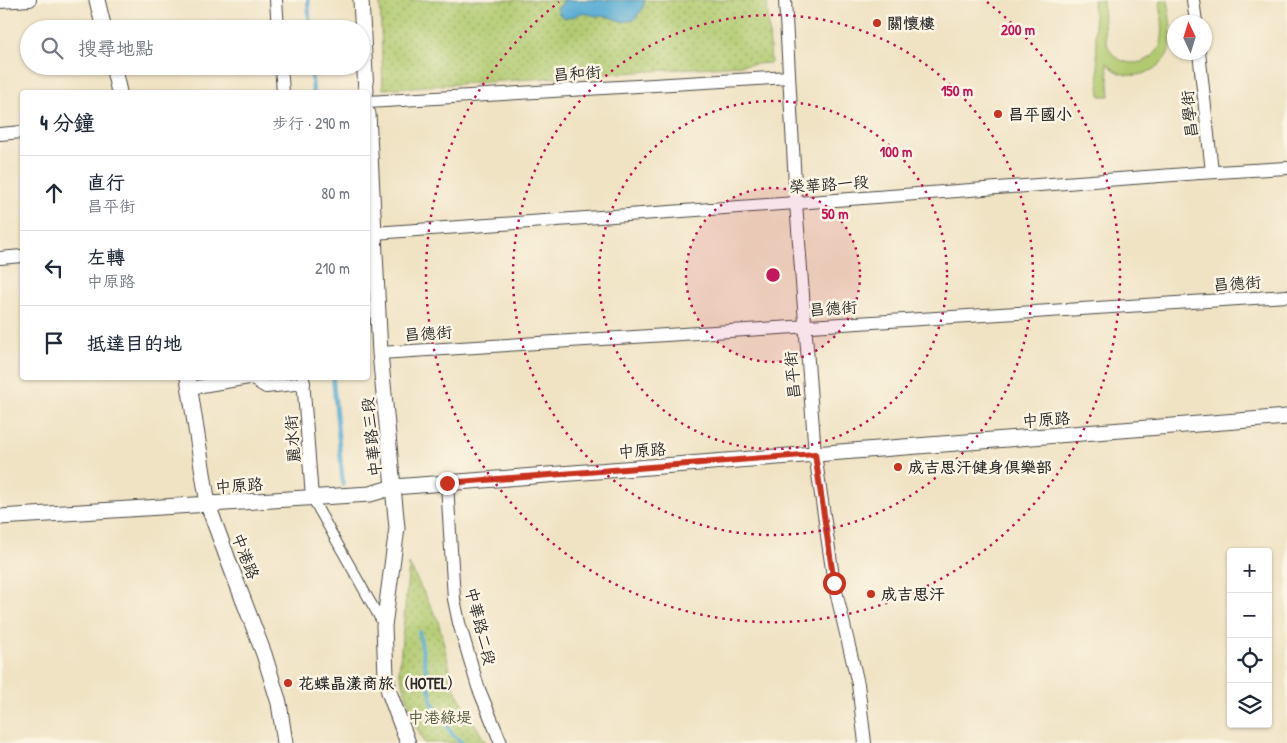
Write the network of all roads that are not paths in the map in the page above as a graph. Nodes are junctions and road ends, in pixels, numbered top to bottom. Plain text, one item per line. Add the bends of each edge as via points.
1 (30, 0) edge
2 (97, 0) edge
3 (276, 0) edge
4 (361, 0) edge
5 (785, 0) edge
6 (1193, 0) edge
7 (0, 2) edge
8 (1195, 15) edge
9 (102, 20) edge
10 (277, 20) edge
11 (362, 20) edge
12 (1200, 60) edge
13 (114, 75) edge
14 (282, 75) edge
15 (365, 75) edge
16 (789, 77) junction
17 (118, 90) edge
18 (283, 90) edge
19 (366, 90) edge
20 (370, 102) edge
21 (20, 132) edge
22 (0, 134) edge
23 (370, 154) edge
24 (1287, 168) edge
25 (1212, 172) junction
26 (796, 203) junction
27 (374, 233) junction
28 (20, 256) edge
29 (0, 258) edge
30 (1287, 296) edge
31 (805, 326) junction
32 (380, 353) junction
33 (226, 380) edge
34 (254, 380) edge
35 (304, 380) edge
36 (189, 383) edge
37 (1287, 417) edge
38 (815, 454) junction
39 (447, 483) junction
40 (394, 487) junction
41 (316, 498) junction
42 (208, 505) junction
43 (0, 517) edge
44 (384, 626) junction
45 (284, 743) edge
46 (408, 743) edge
47 (502, 743) edge
48 (866, 743) edge

1 - 7 street
2 - 9 street
3 - 10 street
4 - 11 street
5 - 16 street, 昌平街
6 - 8 street
12 - 25 street, 昌學街
13 - 17 street
14 - 18 street
15 - 19 street
16 - 20 street, 昌和街
16 - 26 street, 昌平街
21 - 22 street
23 - 27 street, 中華路三段
24 - 25 street, 榮華路一段
25 - 26 street, 榮華路一段
26 - 27 street, 榮華路一段
26 - 31 street, 昌平街
27 - 32 street, 中華路三段
28 - 29 street
30 - 31 street, 昌德街
31 - 32 street, 昌德街
31 - 38 street, 昌平街
32 - 40 street, 中華路三段
33 - 36 street
34 - 35 street via 266,387
35 - 41 street, 麗水街
36 - 42 street, 中港路
37 - 38 street, 中原路
38 - 39 street, 中原路
38 - 48 street, 昌平街 via 834,583 858,684
39 - 40 street, 中原路
39 - 47 street, 中華路二段 via 454,599 459,623 478,687
40 - 41 street, 中原路 via 370,494
40 - 44 street via 397,528
41 - 42 street, 中原路
41 - 44 street
42 - 43 street, 中原路
42 - 45 street, 中港路 via 264,654 279,704
44 - 46 street via 389,692

